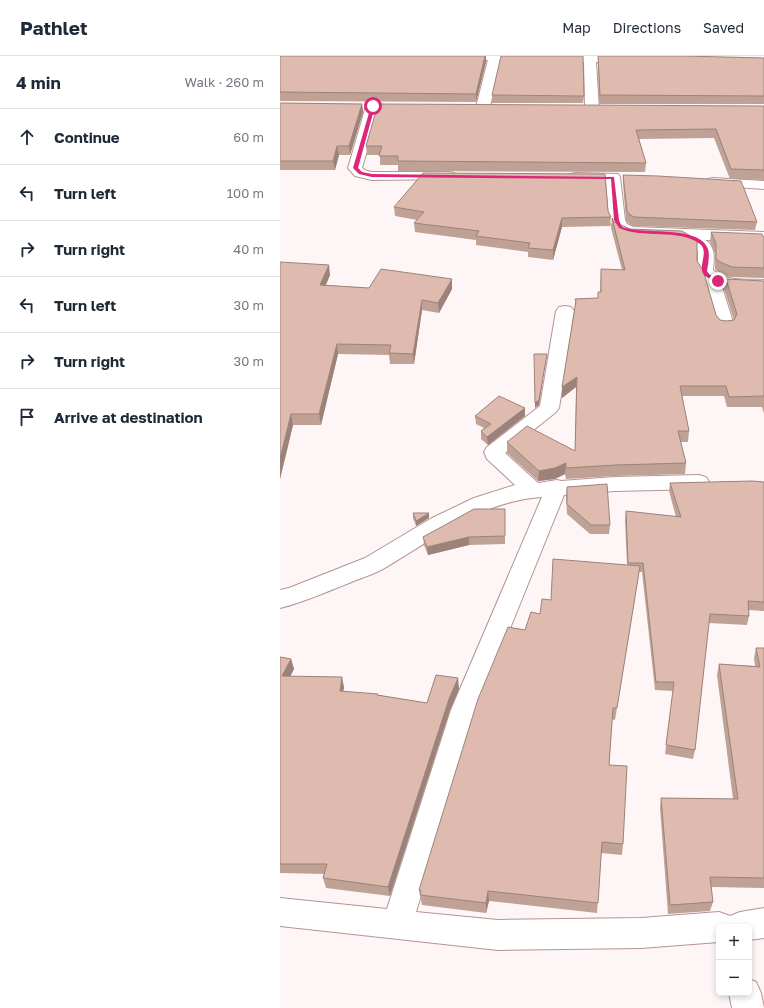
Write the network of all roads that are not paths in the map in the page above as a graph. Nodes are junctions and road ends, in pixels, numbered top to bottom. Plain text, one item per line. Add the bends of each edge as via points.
1 (450, 56) edge
2 (495, 56) edge
3 (590, 57) edge
4 (642, 59) edge
5 (358, 106) edge
6 (373, 106) junction
7 (389, 107) edge
8 (468, 107) edge
9 (483, 108) junction
10 (499, 108) edge
11 (577, 108) edge
12 (592, 109) junction
13 (608, 109) edge
14 (465, 176) edge
15 (558, 177) edge
16 (613, 178) junction
17 (628, 178) edge
18 (696, 180) edge
19 (764, 185) edge
20 (686, 235) junction
21 (764, 237) edge
22 (711, 278) junction
23 (764, 285) edge
24 (565, 311) dead end
25 (725, 325) edge
26 (718, 482) edge
27 (545, 489) junction
28 (280, 599) edge
29 (280, 912) edge
30 (764, 923) edge
31 (398, 925) junction
32 (752, 925) edge
33 (716, 927) edge
34 (746, 996) edge
35 (748, 1008) edge

1 - 2 street
2 - 3 street
2 - 9 street
3 - 4 street
3 - 12 street
5 - 6 street
6 - 7 street
6 - 14 street via 355,168 360,174
8 - 9 street
9 - 10 street
11 - 12 street
12 - 13 street
15 - 16 street
16 - 17 street
16 - 20 street via 620,227 630,232
18 - 19 street
20 - 21 street
20 - 22 street via 702,244 706,250 705,271
22 - 23 street via 725,282
22 - 25 street
24 - 27 street via 549,408 494,452
26 - 27 street
27 - 28 street via 521,491 482,502 373,564
27 - 31 street via 464,710
29 - 31 street
30 - 32 street
31 - 33 street via 498,935 641,933
34 - 35 street

